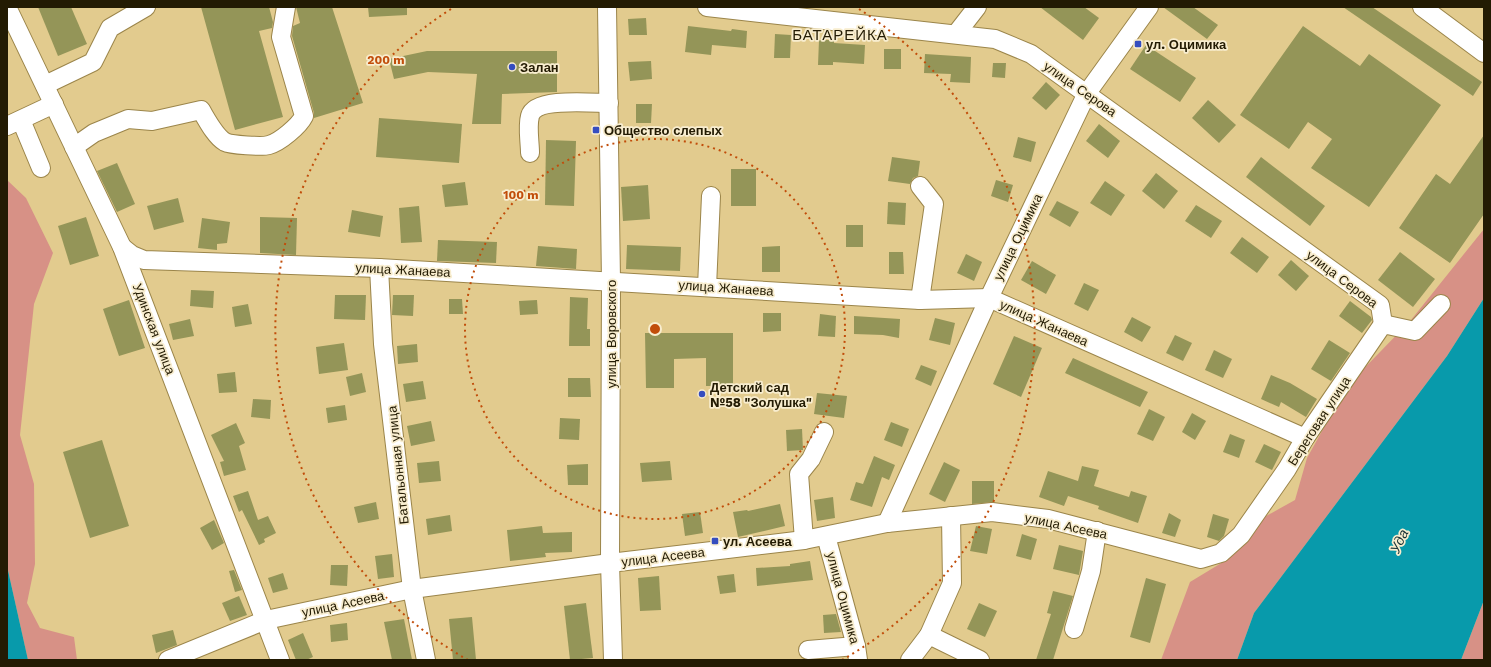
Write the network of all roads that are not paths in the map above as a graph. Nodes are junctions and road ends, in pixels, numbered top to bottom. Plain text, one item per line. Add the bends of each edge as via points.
1 (7, 7) edge
2 (146, 7) edge
3 (286, 7) edge
4 (608, 7) edge
5 (707, 7) edge
6 (977, 7) edge
7 (1149, 7) edge
8 (1422, 7) edge
9 (956, 34) junction
10 (1484, 53) edge
11 (44, 85) junction
12 (1087, 93) junction
13 (609, 103) junction
14 (54, 104) junction
15 (14, 123) edge
16 (74, 147) junction
17 (530, 154) dead end
18 (41, 168) dead end
19 (920, 186) dead end
20 (711, 196) dead end
21 (122, 247) junction
22 (379, 268) junction
23 (611, 281) junction
24 (707, 287) junction
25 (989, 298) junction
26 (920, 300) junction
27 (1441, 304) dead end
28 (1383, 324) junction
29 (824, 432) dead end
30 (1305, 438) junction
31 (951, 516) junction
32 (887, 522) junction
33 (1097, 532) junction
34 (826, 536) junction
35 (804, 540) junction
36 (1201, 559) joint
37 (610, 563) junction
38 (412, 589) junction
39 (266, 620) junction
40 (1074, 629) dead end
41 (929, 635) junction
42 (808, 650) dead end
43 (857, 653) edge
44 (168, 660) edge
45 (280, 660) edge
46 (426, 660) edge
47 (613, 660) edge
48 (910, 660) edge
49 (980, 660) edge

1 - 11 street, Удинская улица
2 - 11 street via 110,28 93,62
3 - 16 street via 281,37 304,116 294,130 269,145 231,144 219,136 200,110 152,121 128,119 94,133
4 - 13 street, улица Воровского
5 - 9 street, улица Серова
6 - 9 street
7 - 12 street, улица Оцимика
8 - 10 street
9 - 12 street, улица Серова via 995,39 1031,54
11 - 14 street, Удинская улица
12 - 25 street, улица Оцимика
12 - 28 street, улица Серова via 1380,306
13 - 17 street via 563,103 542,105 533,109 530,117
13 - 23 street, улица Воровского
14 - 15 street
14 - 16 street, Удинская улица
15 - 18 street
16 - 21 street, Удинская улица
19 - 26 street via 934,204
20 - 24 street
21 - 22 street, улица Жанаева via 144,260
21 - 39 street, Удинская улица
22 - 23 street, улица Жанаева
22 - 38 street, Батальонная улица via 383,344
23 - 24 street, улица Жанаева
23 - 37 street, улица Воровского
24 - 26 street, улица Жанаева
25 - 26 street, улица Жанаева
25 - 30 street, улица Жанаева
25 - 32 street, улица Оцимика
27 - 28 street via 1415,331
28 - 30 street, Береговая улица
29 - 35 street via 811,459 799,474
30 - 36 street, Береговая улица via 1287,469 1240,535 1221,553
31 - 32 street, улица Асеева
31 - 33 street, улица Асеева via 992,512 1048,519
31 - 41 street via 952,583
32 - 34 street, улица Асеева
33 - 36 street, улица Асеева
33 - 40 street via 1091,571
34 - 35 street, улица Асеева
34 - 43 street, улица Оцимика
35 - 37 street, улица Асеева
37 - 38 street, улица Асеева
37 - 47 street, улица Воровского
38 - 39 street, улица Асеева
38 - 46 street, Батальонная улица
39 - 44 street, улица Асеева
39 - 45 street, Удинская улица
41 - 48 street
41 - 49 street
42 - 43 street

